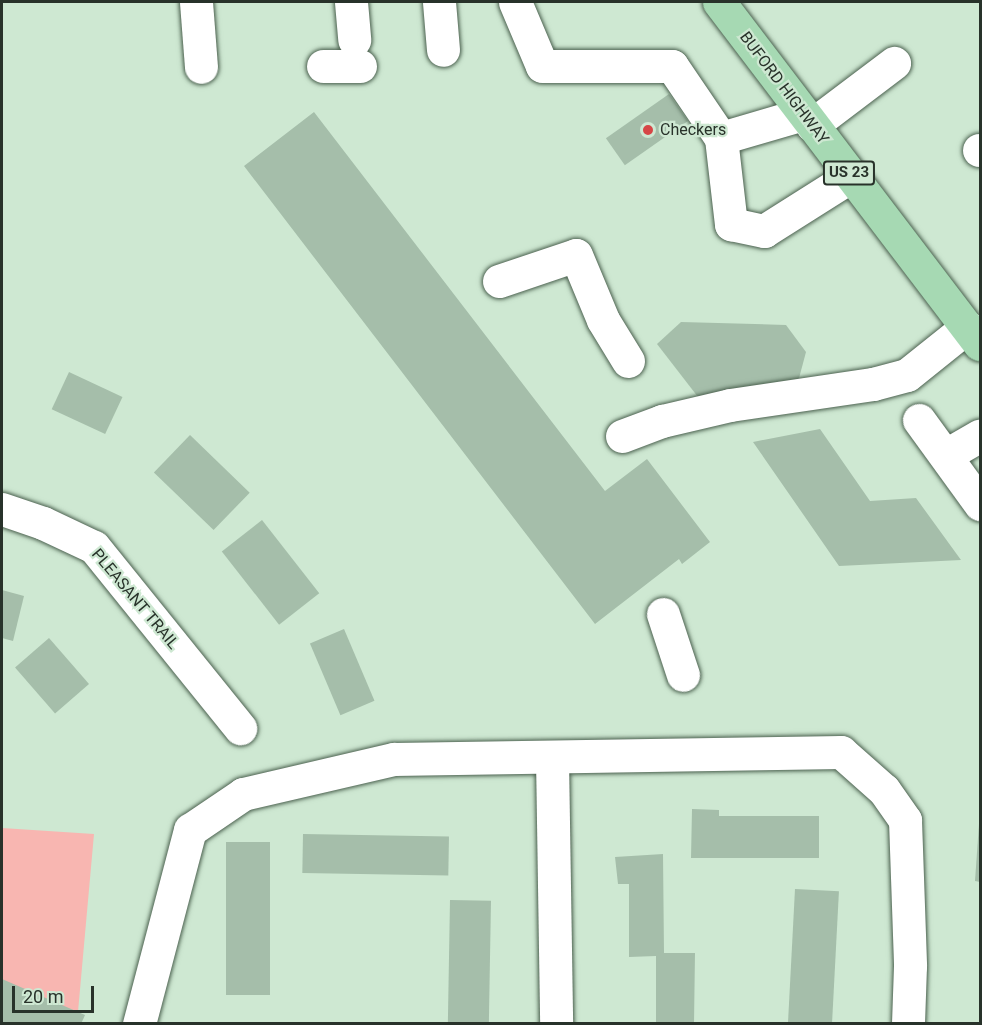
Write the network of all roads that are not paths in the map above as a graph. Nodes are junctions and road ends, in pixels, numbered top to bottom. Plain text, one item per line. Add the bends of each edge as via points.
1 (196, 2) edge
2 (351, 2) edge
3 (439, 2) edge
4 (515, 2) edge
5 (719, 2) edge
6 (443, 50) dead end
7 (894, 63) dead end
8 (324, 66) dead end
9 (201, 67) dead end
10 (808, 120) junction
11 (721, 138) junction
12 (851, 176) junction
13 (499, 281) dead end
14 (974, 335) edge
15 (628, 361) dead end
16 (919, 420) dead end
17 (981, 435) edge
18 (622, 436) dead end
19 (946, 455) junction
20 (981, 504) edge
21 (2, 509) edge
22 (663, 614) dead end
23 (683, 675) dead end
24 (240, 728) dead end
25 (552, 758) junction
26 (139, 1023) edge
27 (556, 1023) edge
28 (908, 1023) edge

1 - 9 street
2 - 8 street via 357,53
3 - 6 street
4 - 11 street via 542,66 672,66
5 - 10 main road, BUFORD HIGHWAY / US 23
7 - 10 street
10 - 11 street
10 - 12 main road, BUFORD HIGHWAY / US 23
11 - 12 street via 731,224 764,231
12 - 14 main road, BUFORD HIGHWAY / US 23
13 - 15 street via 576,255 603,320
14 - 18 street via 908,375 871,376 730,405 662,421
16 - 19 street
17 - 19 street
19 - 20 street
21 - 24 street, PLEASANT TRAIL via 94,547
22 - 23 street
25 - 26 street via 394,759 243,794 190,830
25 - 27 street
25 - 28 street via 841,752 884,790 905,820

